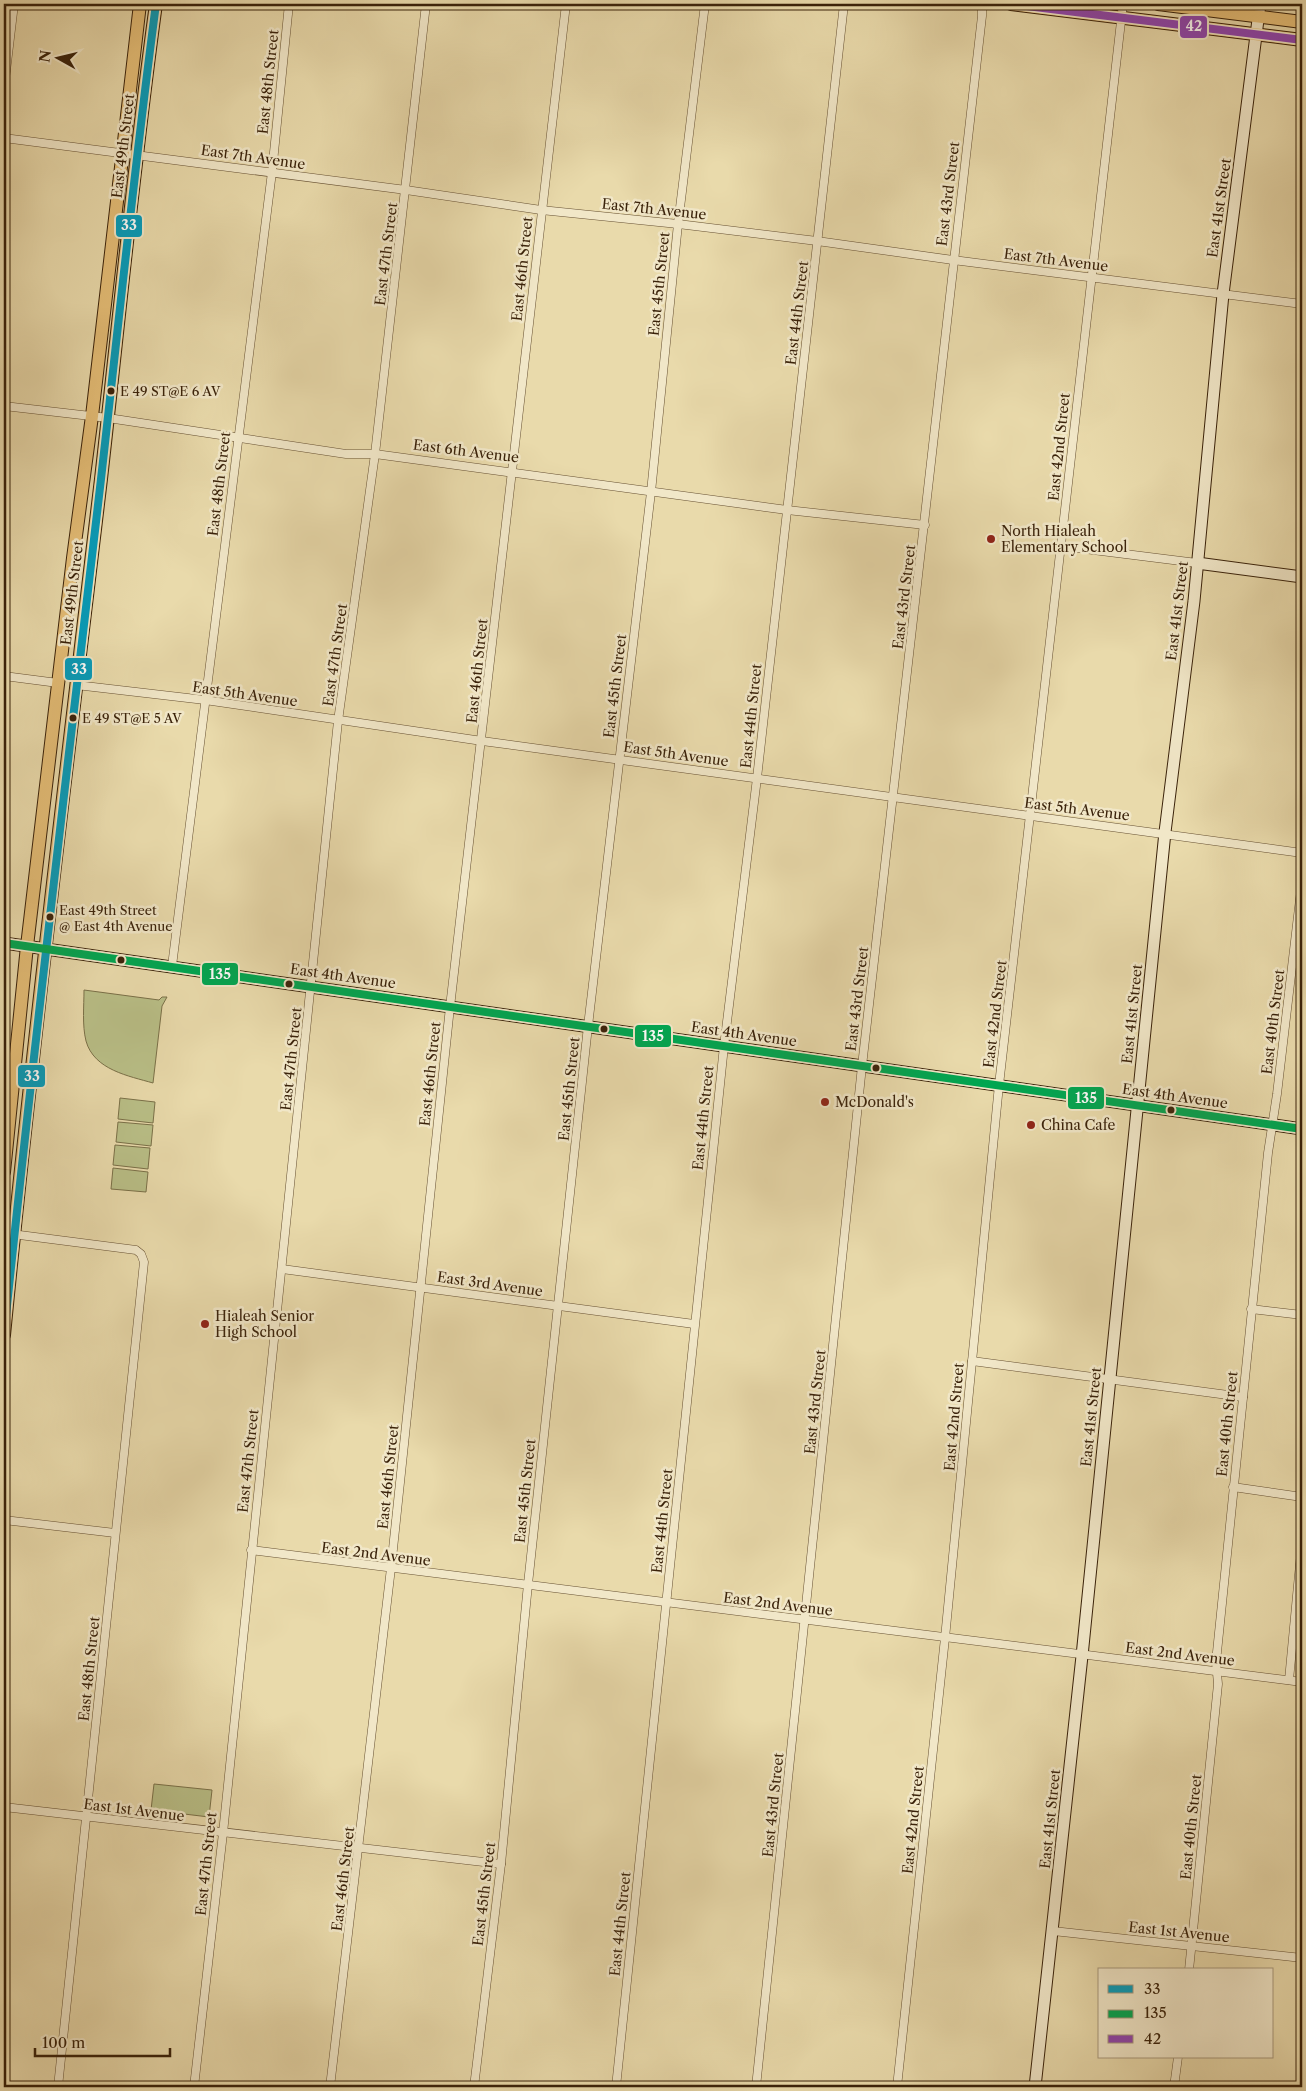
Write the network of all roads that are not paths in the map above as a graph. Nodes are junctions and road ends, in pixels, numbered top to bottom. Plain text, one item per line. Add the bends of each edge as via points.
1 (14, 4) edge
2 (140, 4) edge
3 (156, 4) edge
4 (289, 4) edge
5 (426, 4) edge
6 (566, 4) edge
7 (704, 4) edge
8 (844, 4) edge
9 (982, 4) edge
10 (1011, 4) edge
11 (1124, 4) edge
12 (1158, 4) edge
13 (1259, 10) edge
14 (1122, 18) junction
15 (1302, 22) edge
16 (1257, 34) junction
17 (1302, 40) edge
18 (4, 88) edge
19 (4, 138) edge
20 (122, 152) junction
21 (137, 154) junction
22 (272, 172) junction
23 (406, 190) junction
24 (541, 210) junction
25 (678, 224) junction
26 (817, 240) junction
27 (953, 260) junction
28 (1091, 277) junction
29 (1223, 294) junction
30 (1302, 304) edge
31 (4, 406) edge
32 (92, 416) junction
33 (108, 418) junction
34 (238, 437) junction
35 (375, 454) junction
36 (512, 472) junction
37 (651, 492) junction
38 (787, 510) junction
39 (925, 525) junction
40 (1061, 546) junction
41 (1198, 563) junction
42 (1302, 577) edge
43 (69, 598) junction
44 (4, 676) edge
45 (58, 683) junction
46 (76, 685) junction
47 (205, 700) junction
48 (338, 721) junction
49 (482, 741) junction
50 (619, 758) junction
51 (68, 759) junction
52 (756, 778) junction
53 (894, 796) junction
54 (1031, 816) junction
55 (1165, 832) junction
56 (1302, 852) edge
57 (1302, 882) edge
58 (4, 944) edge
59 (27, 946) junction
60 (45, 948) junction
61 (172, 966) junction
62 (312, 987) junction
63 (450, 1007) junction
64 (588, 1026) junction
65 (724, 1046) junction
66 (862, 1066) junction
67 (999, 1085) junction
68 (1138, 1106) junction
69 (1272, 1125) junction
70 (1302, 1129) edge
71 (4, 1172) edge
72 (9, 1234) edge
73 (282, 1269) junction
74 (420, 1287) junction
75 (558, 1305) junction
76 (1251, 1308) junction
77 (1302, 1315) edge
78 (694, 1324) junction
79 (4, 1335) edge
80 (972, 1361) junction
81 (1110, 1380) junction
82 (1243, 1397) junction
83 (1233, 1487) junction
84 (1302, 1497) edge
85 (4, 1520) edge
86 (115, 1533) junction
87 (1302, 1543) edge
88 (251, 1550) junction
89 (391, 1568) junction
90 (528, 1584) junction
91 (666, 1603) junction
92 (805, 1619) junction
93 (945, 1638) junction
94 (1082, 1656) junction
95 (1218, 1671) junction
96 (1289, 1680) junction
97 (1302, 1682) edge
98 (4, 1808) edge
99 (86, 1817) junction
100 (223, 1834) junction
101 (360, 1847) junction
102 (500, 1864) junction
103 (1053, 1931) junction
104 (1192, 1946) junction
105 (1302, 1958) edge
106 (1189, 1968) edge
107 (1178, 2058) edge
108 (58, 2087) edge
109 (194, 2087) edge
110 (330, 2087) edge
111 (474, 2087) edge
112 (616, 2087) edge
113 (756, 2087) edge
114 (897, 2087) edge
115 (1035, 2087) edge
116 (1174, 2087) edge

1 - 18 street
2 - 20 main road, East 49th Street
3 - 21 main road, East 49th Street
4 - 22 street, East 48th Street
5 - 23 street, East 47th Street
6 - 24 street, East 46th Street
7 - 25 street, East 45th Street
8 - 26 street, East 44th Street
9 - 27 street, East 43rd Street
10 - 14 main road
11 - 14 street, East 42nd Street
12 - 13 main road
13 - 15 main road
13 - 16 street, East 41st Street
14 - 16 main road
14 - 28 street, East 42nd Street
16 - 17 main road
16 - 29 street, East 41st Street
19 - 20 street, East 7th Avenue
20 - 21 street, East 7th Avenue
20 - 32 main road, East 49th Street
21 - 22 street, East 7th Avenue
21 - 33 main road, East 49th Street
22 - 23 street, East 7th Avenue
22 - 34 street, East 48th Street
23 - 24 street, East 7th Avenue
23 - 35 street, East 47th Street
24 - 25 street, East 7th Avenue
24 - 36 street, East 46th Street
25 - 26 street, East 7th Avenue
25 - 37 street, East 45th Street
26 - 27 street, East 7th Avenue
26 - 38 street, East 44th Street
27 - 28 street, East 7th Avenue
27 - 39 street, East 43rd Street
28 - 29 street, East 7th Avenue
28 - 40 street, East 42nd Street
29 - 30 street, East 7th Avenue
29 - 41 street, East 41st Street
31 - 32 street, East 6th Avenue
32 - 33 street, East 6th Avenue
32 - 43 main road, East 49th Street
33 - 34 street, East 6th Avenue
33 - 46 main road, East 49th Street
34 - 35 street, East 6th Avenue via 346,454
34 - 47 street, East 48th Street
35 - 36 street, East 6th Avenue
35 - 48 street, East 47th Street
36 - 37 street, East 6th Avenue
36 - 49 street, East 46th Street
37 - 38 street, East 6th Avenue
37 - 50 street, East 45th Street
38 - 39 street, East 6th Avenue
38 - 52 street, East 44th Street
39 - 53 street, East 43rd Street
40 - 41 street
40 - 54 street, East 42nd Street
41 - 42 street
41 - 55 street, East 41st Street
43 - 45 main road, East 49th Street
43 - 46 main road via 73,609 67,671
44 - 45 street
45 - 51 main road via 66,697 62,740
45 - 59 main road, East 49th Street
46 - 47 street, East 5th Avenue
46 - 51 main road, East 49th Street
47 - 48 street, East 5th Avenue
47 - 61 street, East 48th Street
48 - 49 street, East 5th Avenue
48 - 62 street, East 47th Street
49 - 50 street, East 5th Avenue
49 - 63 street, East 46th Street
50 - 52 street, East 5th Avenue
50 - 64 street, East 45th Street
51 - 60 main road, East 49th Street
52 - 53 street, East 5th Avenue
52 - 65 street, East 44th Street
53 - 54 street, East 5th Avenue
53 - 66 street, East 43rd Street
54 - 55 street, East 5th Avenue
54 - 67 street, East 42nd Street
55 - 56 street, East 5th Avenue
55 - 68 street, East 41st Street
57 - 69 street, East 40th Street
58 - 59 street, East 4th Avenue
59 - 60 street, East 4th Avenue
59 - 71 main road, East 49th Street
60 - 61 street, East 4th Avenue
60 - 72 main road, East 49th Street
61 - 62 street, East 4th Avenue
62 - 63 street, East 4th Avenue
62 - 73 street, East 47th Street
63 - 64 street, East 4th Avenue
63 - 74 street, East 46th Street
64 - 65 street, East 4th Avenue
64 - 75 street, East 45th Street
65 - 66 street, East 4th Avenue
65 - 78 street, East 44th Street
66 - 67 street, East 4th Avenue
66 - 92 street, East 43rd Street
67 - 68 street, East 4th Avenue
67 - 80 street, East 42nd Street
68 - 69 street, East 4th Avenue
68 - 81 street, East 41st Street
69 - 70 street, East 4th Avenue
69 - 76 street, East 40th Street
72 - 79 main road, East 49th Street
72 - 86 street, East 48th Street via 136,1250 144,1262
73 - 74 street, East 3rd Avenue
73 - 88 street, East 47th Street
74 - 75 street, East 3rd Avenue
74 - 89 street, East 46th Street
75 - 78 street, East 3rd Avenue
75 - 90 street, East 45th Street
76 - 77 street
76 - 82 street, East 40th Street
78 - 91 street, East 44th Street
80 - 81 street
80 - 93 street, East 42nd Street
81 - 82 street
81 - 94 street, East 41st Street
82 - 83 street, East 40th Street
83 - 84 street
83 - 95 street, East 40th Street via 1216,1662
85 - 86 street
86 - 99 street, East 48th Street
87 - 96 street
88 - 89 street, East 2nd Avenue
88 - 100 street, East 47th Street
89 - 90 street, East 2nd Avenue
89 - 101 street, East 46th Street
90 - 91 street, East 2nd Avenue
90 - 102 street, East 45th Street
91 - 92 street, East 2nd Avenue
91 - 112 street, East 44th Street
92 - 93 street, East 2nd Avenue
92 - 113 street, East 43rd Street
93 - 94 street, East 2nd Avenue
93 - 114 street, East 42nd Street
94 - 95 street, East 2nd Avenue
94 - 103 street, East 41st Street
95 - 96 street, East 2nd Avenue
95 - 104 street, East 40th Street
96 - 97 street, East 2nd Avenue
98 - 99 street, East 1st Avenue
99 - 100 street, East 1st Avenue
99 - 108 street, East 48th Street
100 - 101 street, East 1st Avenue
100 - 109 street, East 47th Street
101 - 102 street, East 1st Avenue
101 - 110 street, East 46th Street
102 - 111 street, East 45th Street
103 - 104 street, East 1st Avenue
103 - 115 street, East 41st Street
104 - 105 street, East 1st Avenue
104 - 106 street, East 40th Street
107 - 116 street

